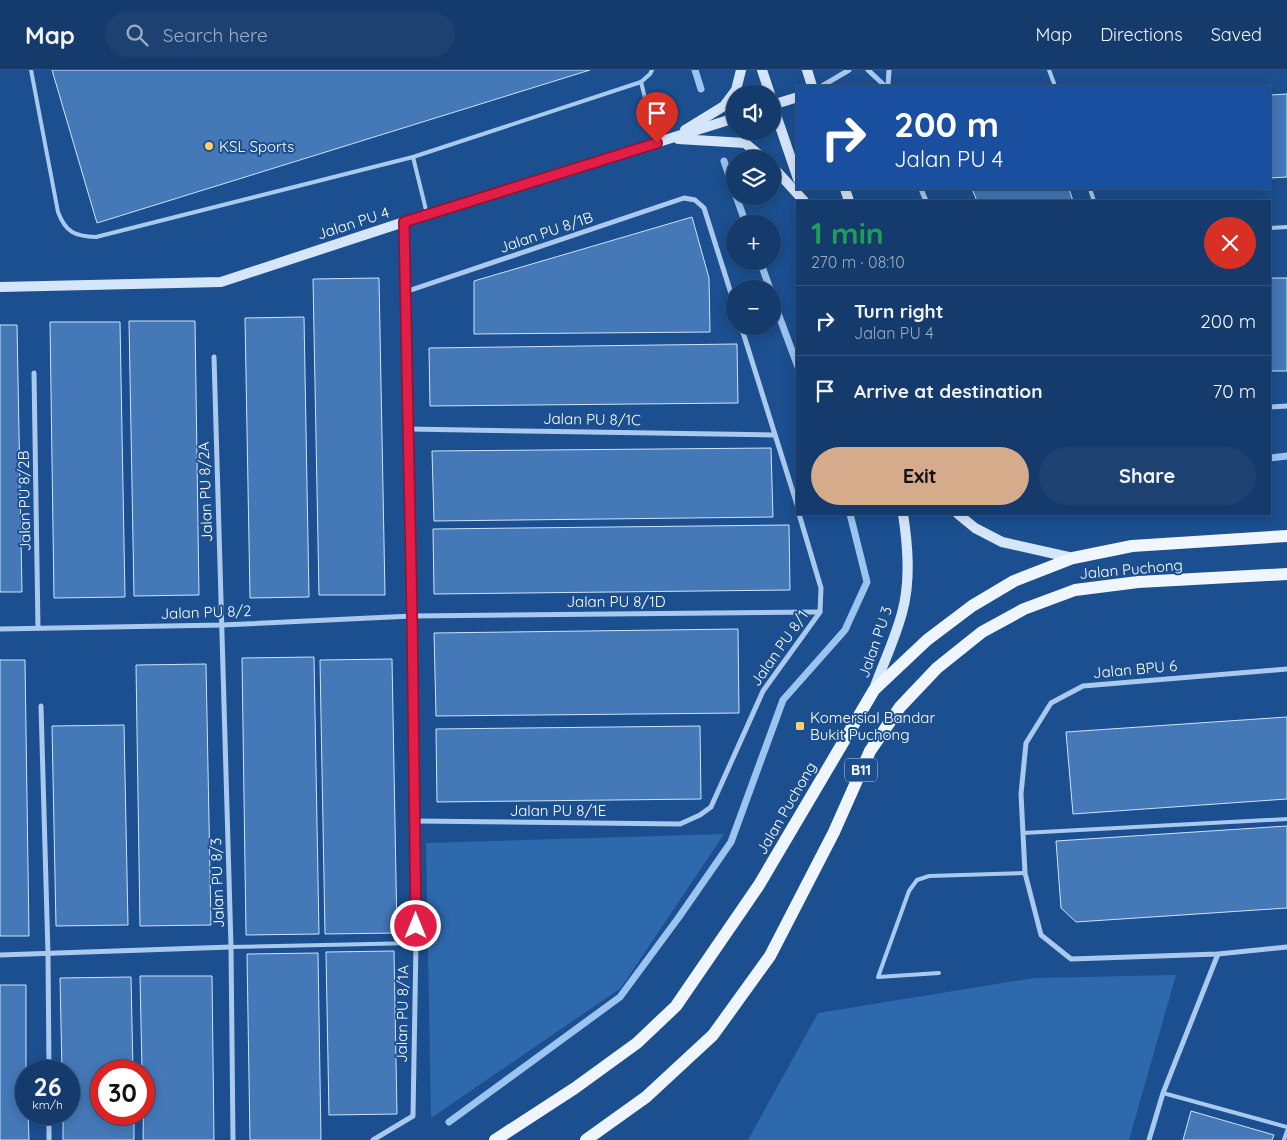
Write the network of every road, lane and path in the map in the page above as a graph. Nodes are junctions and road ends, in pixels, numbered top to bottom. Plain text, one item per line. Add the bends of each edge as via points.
1 (31, 70) edge
2 (652, 70) edge
3 (741, 70) edge
4 (762, 70) edge
5 (807, 70) edge
6 (849, 70) edge
7 (868, 70) edge
8 (889, 70) edge
9 (1049, 70) edge
10 (641, 82) junction
11 (767, 85) edge
12 (812, 85) edge
13 (824, 85) edge
14 (885, 85) edge
15 (886, 85) edge
16 (1055, 85) edge
17 (796, 97) edge
18 (781, 101) edge
19 (726, 121) edge
20 (781, 128) edge
21 (672, 139) junction
22 (657, 143) junction
23 (753, 150) edge
24 (413, 158) junction
25 (796, 173) edge
26 (781, 176) edge
27 (804, 200) edge
28 (427, 214) junction
29 (404, 222) junction
30 (1287, 227) edge
31 (1271, 228) edge
32 (727, 280) edge
33 (0, 287) edge
34 (405, 292) junction
35 (744, 335) edge
36 (214, 357) dead end
37 (34, 373) dead end
38 (1287, 406) edge
39 (1271, 407) edge
40 (408, 429) junction
41 (775, 435) junction
42 (796, 502) edge
43 (799, 515) edge
44 (902, 515) edge
45 (959, 515) edge
46 (1287, 536) edge
47 (1073, 558) junction
48 (1287, 574) edge
49 (820, 612) junction
50 (412, 616) junction
51 (222, 625) junction
52 (38, 628) junction
53 (0, 629) edge
54 (1287, 669) edge
55 (874, 690) junction
56 (41, 706) dead end
57 (700, 815) joint
58 (1287, 819) edge
59 (415, 821) junction
60 (1023, 833) junction
61 (1025, 873) junction
62 (416, 943) junction
63 (231, 947) junction
64 (1287, 947) edge
65 (48, 954) junction
66 (1218, 954) junction
67 (0, 955) edge
68 (939, 973) dead end
69 (49, 1060) edge
70 (1163, 1093) junction
71 (646, 1097) junction
72 (49, 1125) edge
73 (1287, 1129) edge
74 (49, 1140) edge
75 (233, 1140) edge
76 (373, 1140) edge
77 (494, 1140) edge
78 (586, 1140) edge
79 (598, 1140) edge
80 (1149, 1140) edge
81 (1284, 1140) edge

1 - 24 lane via 58,212 62,224 72,233 85,237 96,237
2 - 10 lane
3 - 21 street via 736,90 724,106
4 - 11 street
5 - 12 street
6 - 13 street
7 - 14 street
8 - 15 street
9 - 16 lane
10 - 22 lane
10 - 24 lane
17 - 18 street
19 - 21 street, Jalan PU 4
20 - 25 street
21 - 22 street, Jalan PU 4
21 - 23 street via 745,143
22 - 28 street, Jalan PU 4
24 - 28 lane
26 - 27 street
28 - 29 street, Jalan PU 4
29 - 33 street, Jalan PU 4 via 221,282
29 - 34 street, Jalan PU 8/1A
30 - 31 lane
32 - 34 street, Jalan PU 8/1B via 704,208 695,200 684,198
34 - 40 street, Jalan PU 8/1A
35 - 41 street
36 - 51 street, Jalan PU 8/2A
37 - 52 street, Jalan PU 8/2B
38 - 39 street
40 - 41 street, Jalan PU 8/1C
40 - 50 street, Jalan PU 8/1A
41 - 42 street
43 - 49 street, Jalan PU 8/1 via 821,588
44 - 55 street, Jalan PU 3 via 908,569 902,612
45 - 47 street via 975,528 1002,542
46 - 47 main road, Jalan Puchong / B11 via 1132,546
47 - 55 main road, Jalan Puchong / B11 via 1014,581 972,606 927,640
48 - 71 main road, Jalan Puchong / B11 via 1138,582 1075,590 1024,608 982,632 937,668 900,707 870,751 830,840 770,956 713,1035
49 - 50 street, Jalan PU 8/1D
49 - 57 street, Jalan PU 8/1 via 763,691 711,806
50 - 51 street, Jalan PU 8/2
50 - 59 street, Jalan PU 8/1A
51 - 52 street, Jalan PU 8/2
51 - 63 street, Jalan PU 8/3
52 - 53 street, Jalan PU 8/2
54 - 60 street, Jalan BPU 6 via 1083,686 1051,703 1026,743 1021,794
55 - 77 main road, Jalan Puchong / B11 via 759,885 676,1006 637,1043
56 - 65 street
57 - 59 street, Jalan PU 8/1E via 680,824
58 - 60 lane
59 - 62 street, Jalan PU 8/1A
60 - 61 street, Jalan BPU 6
61 - 66 street, Jalan BPU 6 via 1041,935 1071,959
61 - 68 lane via 929,876 916,880 878,976
62 - 63 lane
62 - 76 street, Jalan PU 8/1A via 413,1116
63 - 65 street
63 - 75 street, Jalan PU 8/3
64 - 66 street
65 - 67 street
65 - 69 street
66 - 70 street
70 - 73 lane
70 - 80 street
71 - 78 main road, Jalan Puchong / B11
71 - 79 main road
72 - 74 street
73 - 81 lane

